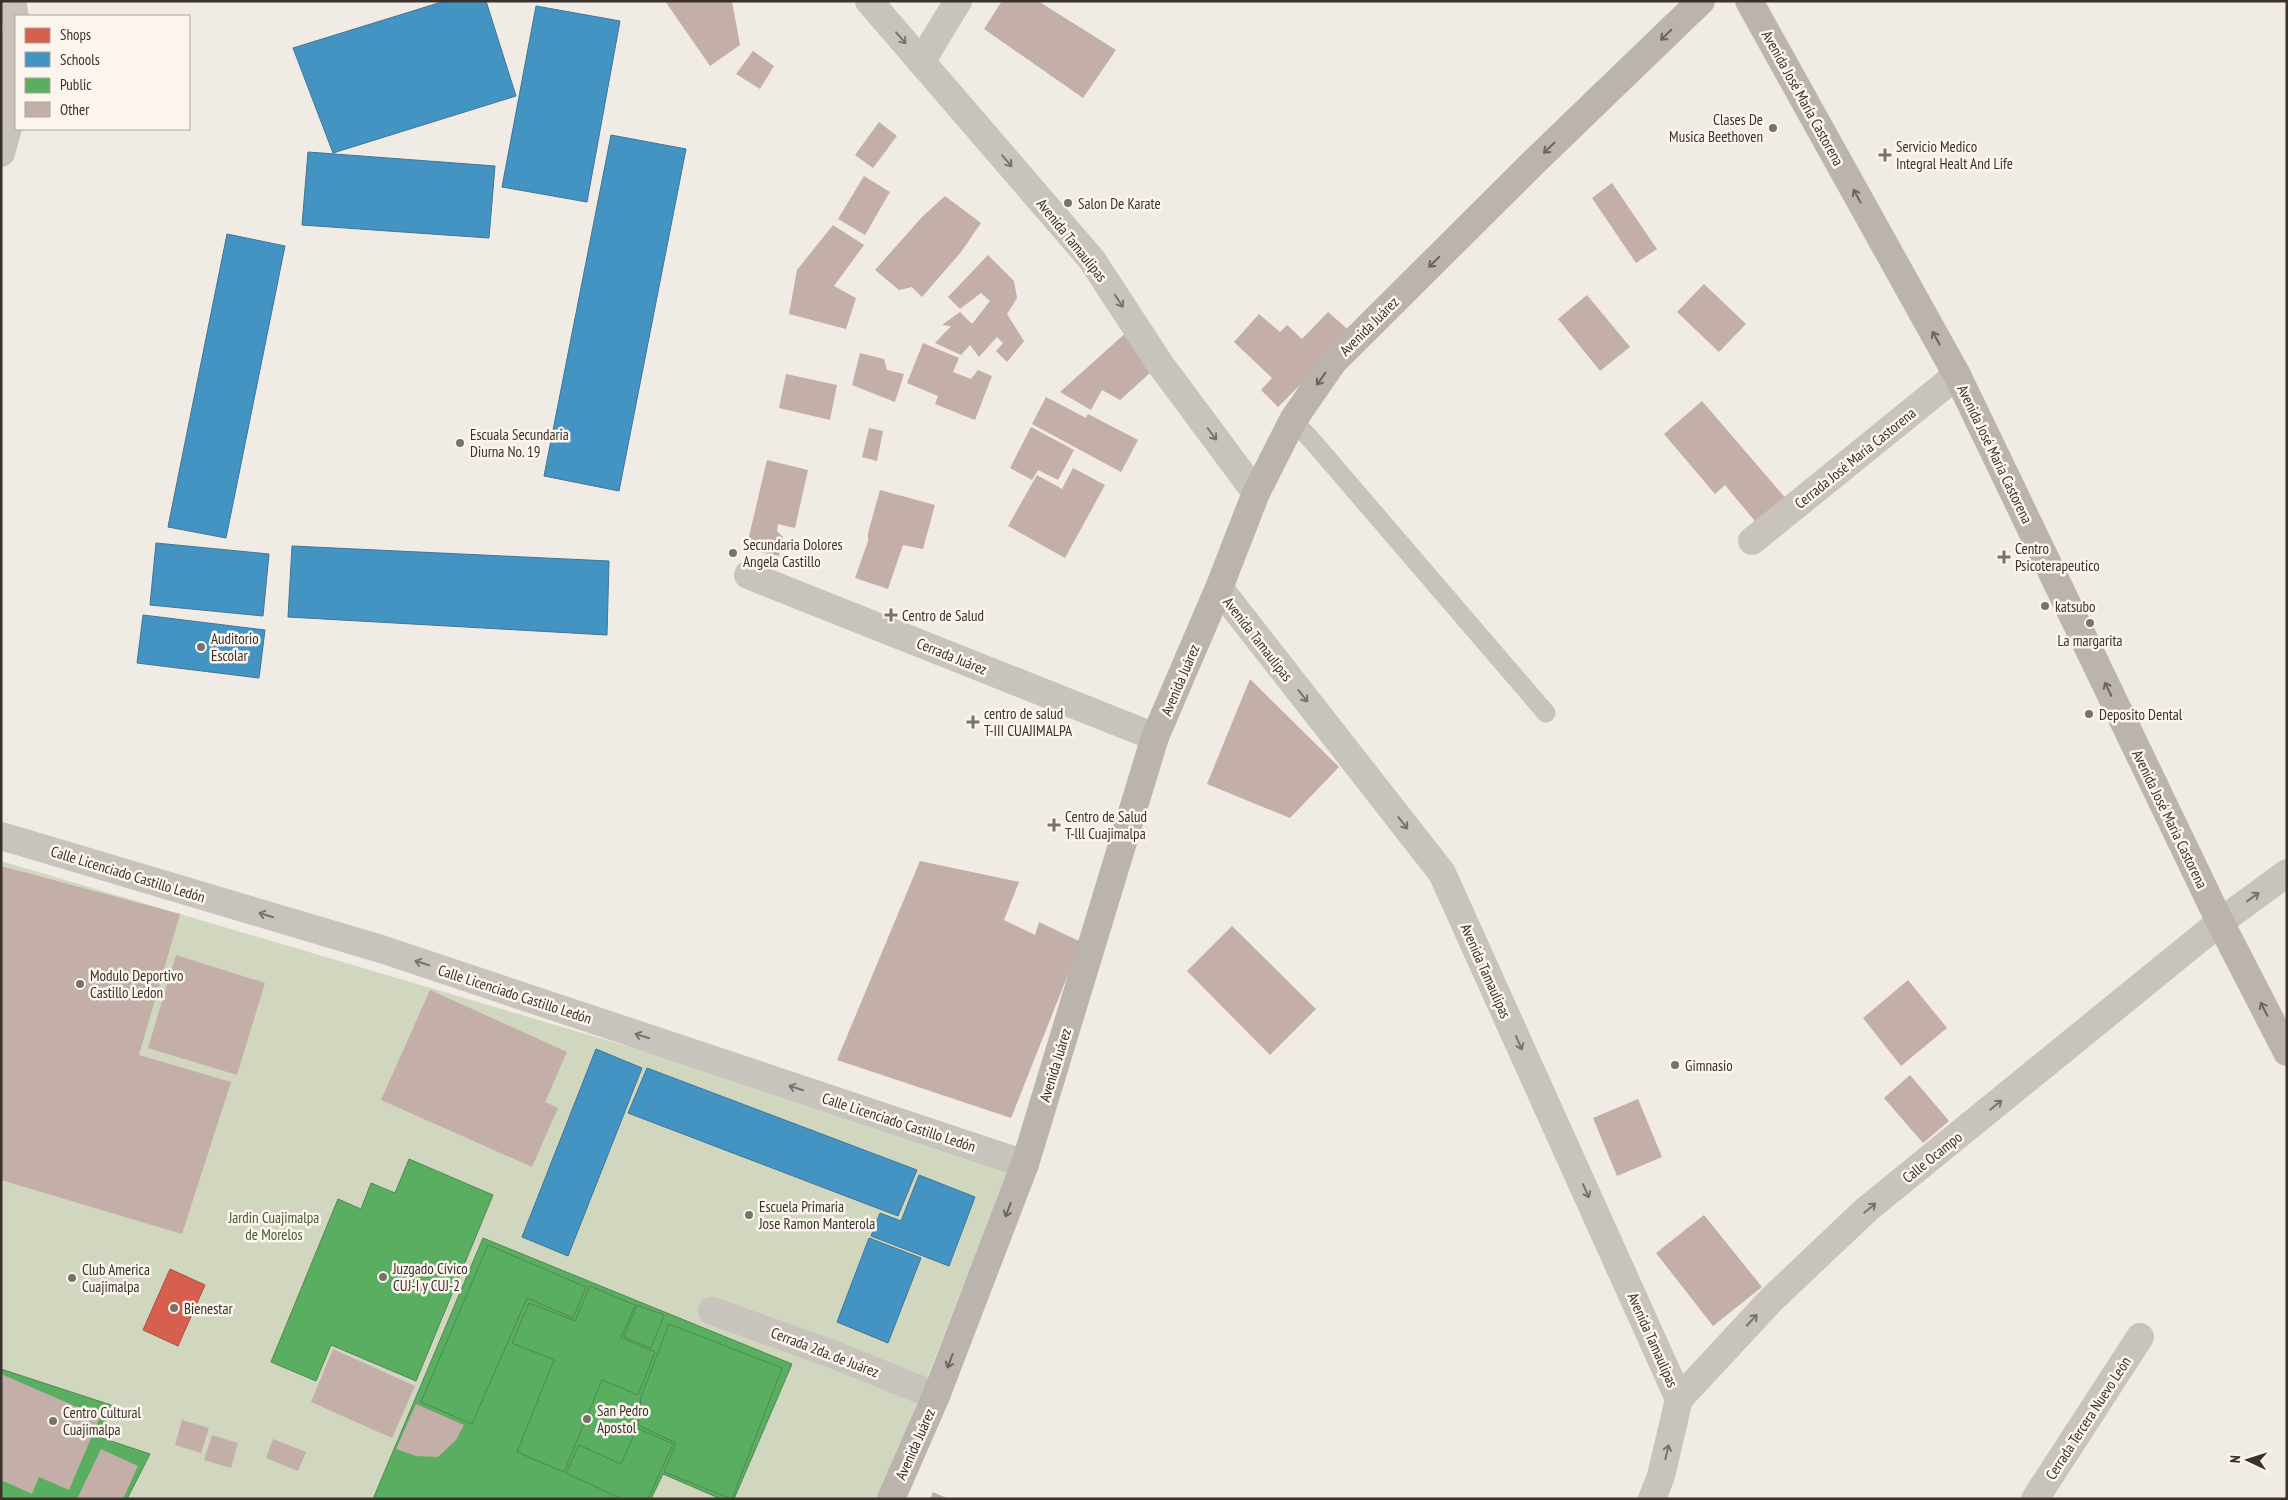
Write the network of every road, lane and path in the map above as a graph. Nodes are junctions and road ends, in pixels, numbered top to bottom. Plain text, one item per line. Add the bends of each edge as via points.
1 (12, 1) edge
2 (868, 1) edge
3 (958, 1) edge
4 (1701, 1) edge
5 (1749, 1) edge
6 (15, 17) edge
7 (15, 48) edge
8 (922, 62) junction
9 (1, 152) edge
10 (1957, 375) junction
11 (1292, 420) junction
12 (1256, 494) junction
13 (1752, 541) dead end
14 (748, 575) dead end
15 (1218, 588) junction
16 (1546, 713) dead end
17 (1155, 737) junction
18 (1, 836) edge
19 (2287, 873) edge
20 (2220, 922) junction
21 (2287, 1052) edge
22 (1025, 1164) junction
23 (712, 1310) dead end
24 (2140, 1337) dead end
25 (936, 1396) junction
26 (1679, 1399) junction
27 (891, 1499) edge
28 (1652, 1499) edge
29 (2035, 1499) edge

1 - 6 street
2 -> 8 street, Avenida Tamaulipas
3 - 8 street
4 -> 11 street, Avenida Juárez via 1333,362
10 -> 5 street, Avenida José María Castorena
7 - 9 street via 9,124
8 -> 12 street, Avenida Tamaulipas via 1092,260 1160,364
10 - 13 street, Cerrada José María Castorena
20 -> 10 street, Avenida José María Castorena
11 - 12 street, Avenida Juárez
11 - 16 lane
12 - 15 street, Avenida Juárez
14 - 17 street, Cerrada Juárez
15 - 17 street, Avenida Juárez
15 -> 26 street, Avenida Tamaulipas via 1442,873
17 - 22 street, Avenida Juárez
22 -> 18 street, Calle Licenciado Castillo Ledón via 382,949
20 -> 19 street, Calle Ocampo
21 -> 20 street, Avenida José María Castorena
26 -> 20 street, Calle Ocampo via 1771,1300 1866,1210
22 -> 25 street, Avenida Juárez
23 - 25 street, Cerrada 2da. de Juárez
24 - 29 street, Cerrada Tercera Nuevo León
25 - 27 street, Avenida Juárez
28 -> 26 street, Calle Ocampo via 1661,1476

